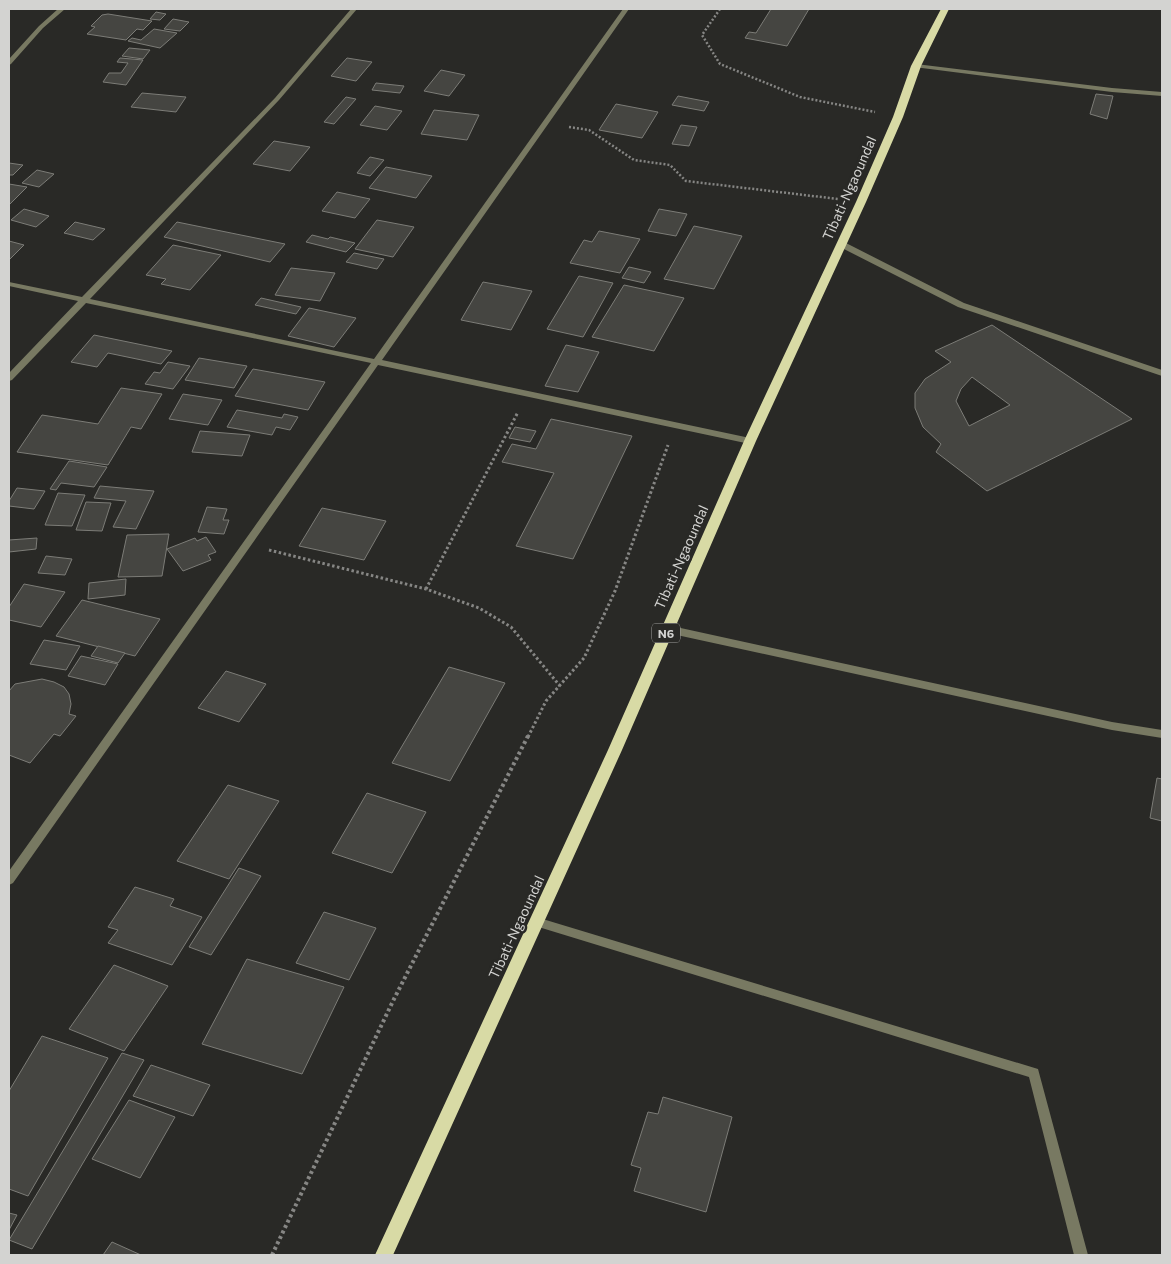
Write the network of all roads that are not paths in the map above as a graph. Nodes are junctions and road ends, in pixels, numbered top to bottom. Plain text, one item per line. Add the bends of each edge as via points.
1 (62, 9) edge
2 (354, 9) edge
3 (626, 9) edge
4 (945, 9) edge
5 (9, 63) edge
6 (916, 66) junction
7 (1162, 94) edge
8 (841, 244) junction
9 (9, 284) edge
10 (84, 300) junction
11 (376, 362) junction
12 (1162, 373) edge
13 (9, 378) edge
14 (750, 441) junction
15 (668, 629) junction
16 (1162, 734) edge
17 (9, 880) edge
18 (536, 922) junction
19 (384, 1255) edge
20 (1081, 1255) edge

1 - 5 street
2 - 10 street via 276,99
3 - 11 street
4 - 6 highway, Tibati-Ngaoundal / N6
6 - 7 street
6 - 8 highway, Tibati-Ngaoundal / N6 via 898,117
8 - 12 street via 961,305
8 - 14 highway, Tibati-Ngaoundal / N6
9 - 10 street
10 - 11 street
10 - 13 street
11 - 14 street
11 - 17 street
14 - 15 highway, Tibati-Ngaoundal / N6
15 - 16 street via 1112,726
15 - 18 highway, Tibati-Ngaoundal / N6
18 - 19 highway, Tibati-Ngaoundal / N6
18 - 20 street via 1034,1073

